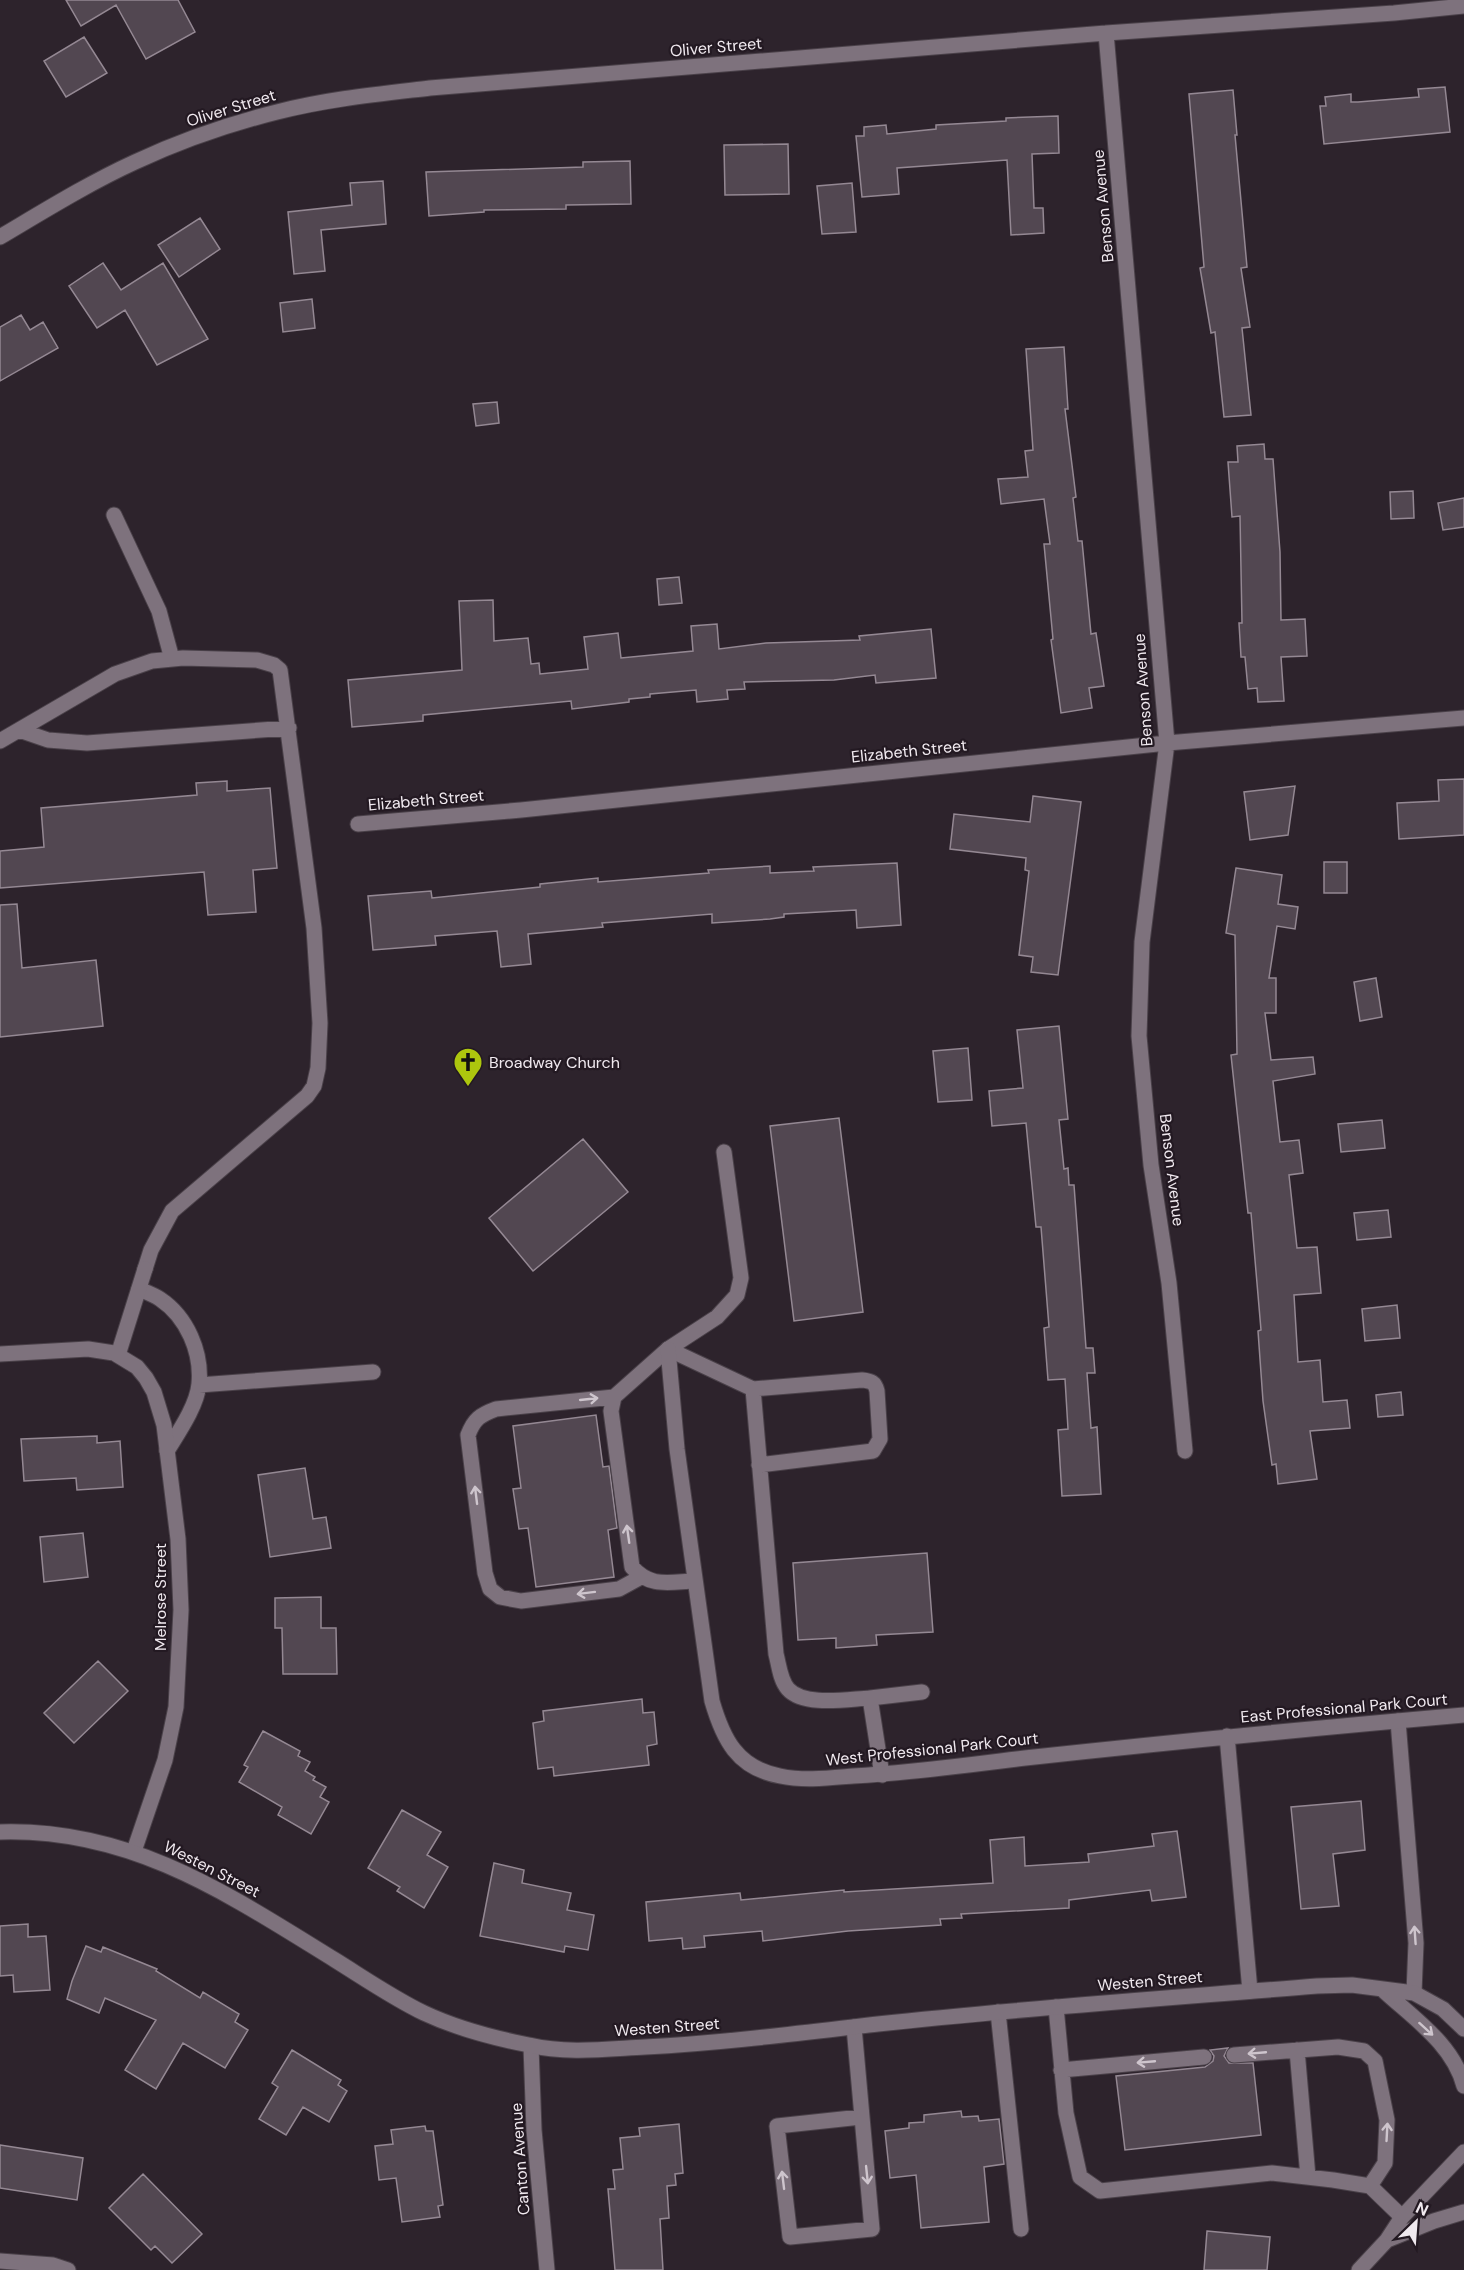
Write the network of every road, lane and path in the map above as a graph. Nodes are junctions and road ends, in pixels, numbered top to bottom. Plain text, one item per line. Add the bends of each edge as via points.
1 (1464, 6) edge
2 (1106, 33) junction
3 (0, 237) edge
4 (114, 515) dead end
5 (172, 659) junction
6 (1464, 718) edge
7 (289, 728) junction
8 (19, 730) junction
9 (0, 741) edge
10 (1167, 743) junction
11 (358, 824) dead end
12 (724, 1152) dead end
13 (139, 1289) junction
14 (668, 1350) junction
15 (0, 1354) edge
16 (118, 1355) junction
17 (373, 1372) dead end
18 (199, 1385) junction
19 (753, 1389) junction
20 (614, 1397) junction
21 (167, 1451) junction
22 (1185, 1451) dead end
23 (759, 1465) junction
24 (641, 1577) junction
25 (694, 1581) junction
26 (922, 1692) dead end
27 (870, 1698) junction
28 (1464, 1715) edge
29 (1398, 1721) junction
30 (1227, 1736) junction
31 (882, 1775) junction
32 (0, 1832) edge
33 (134, 1851) junction
34 (1383, 1990) junction
35 (1250, 1991) junction
36 (1413, 1993) junction
37 (1056, 2007) junction
38 (998, 2012) junction
39 (854, 2027) junction
40 (1464, 2029) edge
41 (531, 2046) junction
42 (1297, 2050) junction
43 (1234, 2055) dead end
44 (1204, 2058) dead end
45 (1061, 2070) junction
46 (1464, 2086) edge
47 (861, 2117) junction
48 (1464, 2152) edge
49 (1308, 2177) junction
50 (1370, 2187) junction
51 (1464, 2212) edge
52 (1402, 2217) junction
53 (1021, 2229) dead end
54 (1387, 2240) junction
55 (0, 2261) edge
56 (68, 2270) edge
57 (547, 2270) edge
58 (1359, 2270) edge

1 - 2 street, Oliver Street
2 - 3 street, Oliver Street via 346,98 278,112 198,136 135,162
2 - 10 street, Benson Avenue
4 - 5 street via 159,611
5 - 7 street via 257,660 274,665 280,670
5 - 8 street via 152,661 115,674
6 - 10 street, Elizabeth Street
7 - 8 street via 87,743 48,740
7 - 13 street via 314,928 320,1023 314,1086 172,1211 151,1250
8 - 9 street
10 - 11 street, Elizabeth Street
10 - 22 street, Benson Avenue via 1142,942 1138,1036 1151,1165 1170,1283
12 - 14 street via 741,1278 737,1295 717,1317
13 - 16 street
13 - 18 street via 160,1299 182,1319 197,1351
14 - 19 street
14 - 20 street
14 - 25 street, West Professional Park Court
15 - 16 street, Melrose Street via 88,1349
16 - 21 street, Melrose Street via 137,1367 154,1392
17 - 18 street
18 - 21 street via 188,1416
19 - 23 street
19 - 23 street via 862,1380 875,1384 877,1391 880,1439 873,1451
24 -> 20 street via 632,1567 611,1411
24 -> 20 street via 619,1589 521,1601 500,1597 490,1589 485,1573 468,1435 473,1422 479,1415 496,1409
21 - 33 street, Melrose Street via 178,1539 181,1610 176,1707 165,1760
23 - 27 street via 776,1654 787,1688 810,1700
24 - 25 street via 657,1582
25 - 31 street, West Professional Park Court via 712,1701 719,1727 733,1750 754,1767 779,1776 809,1779
26 - 27 street
27 - 31 street
28 - 29 street, East Professional Park Court
29 - 30 street, East Professional Park Court
36 -> 29 street via 1416,1943
30 - 31 street, West Professional Park Court
30 - 35 street
32 - 33 street, Westen Street via 75,1836
33 - 41 street, Westen Street via 208,1885 424,2013 465,2029
34 - 35 street, Westen Street via 1352,1985
34 - 36 street, Westen Street
34 -> 46 street via 1443,2046
35 - 37 street, Westen Street
36 - 40 street, Westen Street via 1443,2009
37 - 38 street, Westen Street
37 - 45 street
38 - 39 street, Westen Street
38 - 53 street
39 - 41 street, Westen Street via 708,2044 574,2051
39 - 47 street
41 - 57 street, Canton Avenue
42 -> 43 street
42 - 49 street
50 -> 42 street via 1385,2163 1387,2120 1375,2061 1364,2050
44 -> 45 street
45 - 49 street via 1080,2177 1100,2191 1272,2174
47 -> 47 street via 872,2229 790,2237 777,2126
48 - 52 street
49 - 50 street
50 - 52 street
51 - 54 street
52 - 54 street
54 - 58 street
55 - 56 street

